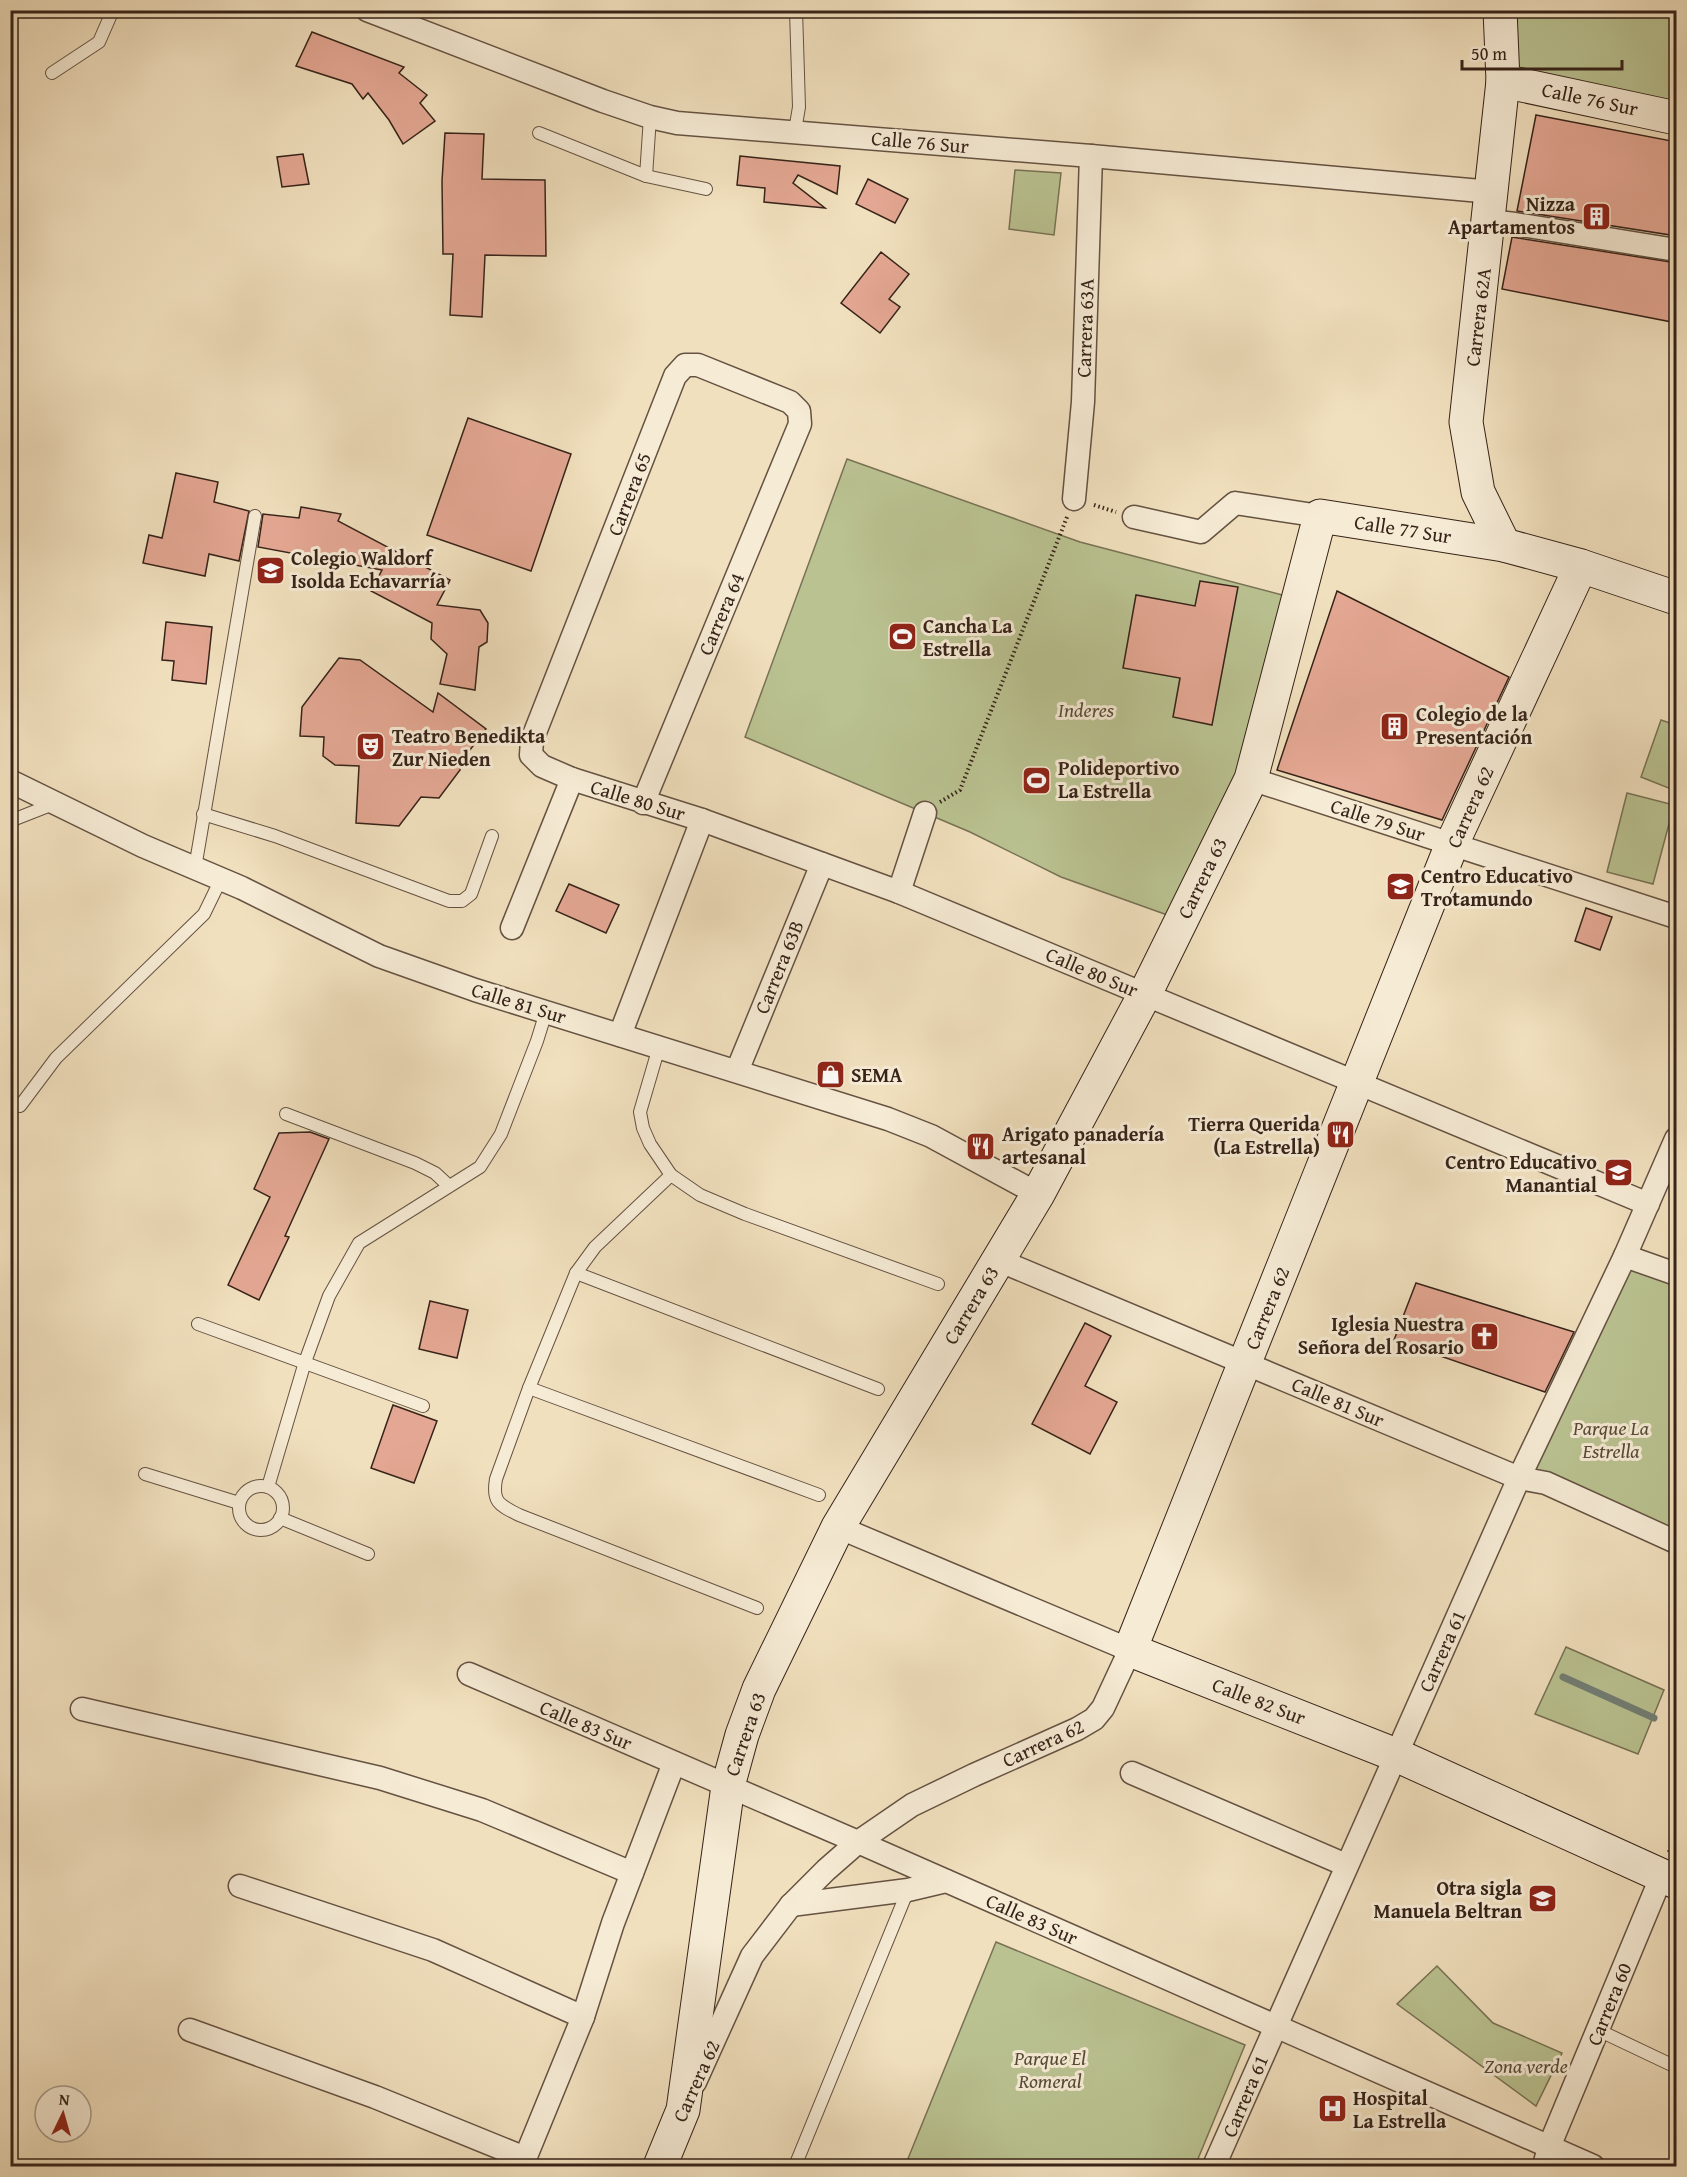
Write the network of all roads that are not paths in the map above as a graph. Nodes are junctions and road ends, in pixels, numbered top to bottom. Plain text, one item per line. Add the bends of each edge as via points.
1 (113, 10) edge
2 (367, 10) edge
3 (796, 10) edge
4 (1500, 10) edge
5 (52, 73) dead end
6 (1503, 81) junction
7 (650, 117) junction
8 (1677, 118) edge
9 (795, 131) junction
10 (539, 133) dead end
11 (1091, 156) junction
12 (646, 176) junction
13 (706, 189) dead end
14 (1490, 207) junction
15 (1677, 250) edge
16 (800, 424) joint
17 (1074, 499) road end
18 (255, 516) dead end
19 (1320, 516) junction
20 (1134, 517) road end
21 (1504, 545) junction
22 (1581, 566) junction
23 (1677, 598) edge
24 (531, 755) joint
25 (572, 779) junction
26 (1251, 779) junction
27 (10, 781) edge
28 (56, 803) junction
29 (643, 803) junction
30 (925, 813) road end
31 (203, 814) junction
32 (702, 820) junction
33 (10, 821) edge
34 (492, 836) dead end
35 (1452, 844) junction
36 (822, 864) junction
37 (195, 868) junction
38 (221, 879) junction
39 (899, 892) junction
40 (1677, 917) edge
41 (512, 928) dead end
42 (1145, 994) junction
43 (546, 1012) junction
44 (620, 1035) junction
45 (659, 1047) junction
46 (737, 1071) junction
47 (1357, 1083) junction
48 (20, 1106) dead end
49 (286, 1114) dead end
50 (1677, 1140) edge
51 (671, 1175) junction
52 (449, 1186) junction
53 (1038, 1194) junction
54 (1648, 1204) junction
55 (1625, 1256) junction
56 (998, 1260) junction
57 (576, 1273) junction
58 (1677, 1274) edge
59 (938, 1284) dead end
60 (198, 1324) dead end
61 (304, 1362) junction
62 (1245, 1363) junction
63 (529, 1388) junction
64 (878, 1389) dead end
65 (423, 1406) dead end
66 (145, 1474) dead end
67 (1519, 1478) junction
68 (268, 1487) junction
69 (819, 1495) dead end
70 (239, 1503) junction
71 (280, 1518) junction
72 (838, 1527) junction
73 (1677, 1542) edge
74 (368, 1554) dead end
75 (757, 1608) dead end
76 (1130, 1650) junction
77 (469, 1674) dead end
78 (82, 1708) dead end
79 (1396, 1755) junction
80 (674, 1763) junction
81 (1132, 1773) dead end
82 (728, 1786) junction
83 (858, 1842) junction
84 (1346, 1865) junction
85 (632, 1873) junction
86 (1669, 1878) edge
87 (946, 1881) junction
88 (240, 1886) dead end
89 (908, 1890) junction
90 (791, 1905) junction
91 (583, 2017) junction
92 (1275, 2026) junction
93 (190, 2030) dead end
94 (1598, 2030) junction
95 (1677, 2067) edge
96 (683, 2110) junction
97 (1546, 2157) edge
98 (524, 2162) edge
99 (660, 2166) edge
100 (795, 2166) edge
101 (1214, 2166) edge
102 (1593, 2166) edge

1 - 5 lane via 99,42
2 - 7 street, Calle 76 Sur
3 - 9 lane via 799,108
4 - 6 street, Carrera 62A
6 - 8 street, Calle 76 Sur
6 - 14 street, Carrera 62A
7 - 9 street, Calle 76 Sur via 677,123
7 - 12 lane
9 - 11 street, Calle 76 Sur
10 - 12 lane
11 - 14 street, Calle 76 Sur
11 - 17 street, Carrera 63A via 1083,402
12 - 13 lane
14 - 15 street via 1515,224
14 - 21 street, Carrera 62A via 1466,422 1478,492
16 - 24 street, Carrera 65 via 799,411 790,402 698,365 685,365 675,376 532,740
16 - 29 street, Carrera 64
18 - 31 lane
19 - 20 street, Calle 77 Sur via 1235,503 1201,532
19 - 21 street, Calle 77 Sur
19 - 26 street, Carrera 63
21 - 22 street, Calle 77 Sur
22 - 23 street, Calle 77 Sur
22 - 35 street, Carrera 62
24 - 25 street, Calle 80 Sur via 542,766
25 - 29 street, Calle 80 Sur
25 - 41 street
26 - 35 street, Calle 79 Sur
26 - 42 street, Carrera 63
27 - 28 street, Calle 81 Sur
28 - 33 lane
28 - 37 street, Calle 81 Sur
29 - 32 street, Calle 80 Sur
30 - 39 street
31 - 34 lane via 275,836 449,901 462,901 471,894
31 - 37 lane
32 - 36 street, Calle 80 Sur
32 - 44 street
35 - 40 street, Calle 79 Sur
35 - 47 street, Carrera 62
36 - 39 street, Calle 80 Sur
36 - 46 street, Carrera 63B
37 - 38 street, Calle 81 Sur
38 - 43 street, Calle 81 Sur via 379,956
38 - 48 lane via 204,914 56,1058
39 - 42 street, Calle 80 Sur
42 - 47 street, Calle 80 Sur
42 - 53 street, Carrera 63
43 - 44 street, Calle 81 Sur
43 - 52 lane via 501,1134 480,1167
44 - 45 street, Calle 81 Sur
45 - 46 street, Calle 81 Sur
45 - 51 lane via 640,1112 650,1144
46 - 53 street, Calle 81 Sur via 931,1136
47 - 54 street, Calle 80 Sur
47 - 62 street, Carrera 62
49 - 52 lane via 415,1163
50 - 54 street, Carrera 61
51 - 57 lane via 595,1247
51 - 59 lane via 700,1195 746,1214
52 - 61 lane via 359,1244 329,1296
53 - 56 street, Carrera 63
54 - 55 street, Carrera 61
55 - 58 street
55 - 67 street, Carrera 61
56 - 62 street, Calle 81 Sur
56 - 72 street, Carrera 63
57 - 63 lane
57 - 64 lane
60 - 61 lane
61 - 65 lane
61 - 68 lane
62 - 67 street, Calle 81 Sur
62 - 76 street, Carrera 62
63 - 69 lane
63 - 75 lane via 496,1479 494,1492 503,1507
66 - 70 lane
67 - 73 street, Calle 81 Sur via 1546,1483
67 - 79 street, Carrera 61
68 - 70 lane via 250,1489
68 - 71 lane via 282,1500
70 - 71 lane via 242,1519 253,1528 269,1528
71 - 74 lane
72 - 76 street, Calle 82 Sur
72 - 82 street, Carrera 63 via 759,1689
76 - 79 street, Calle 82 Sur
76 - 83 street, Carrera 62 via 1094,1719 912,1805
77 - 80 street, Calle 83 Sur
78 - 85 street via 381,1778 482,1810
79 - 84 street, Carrera 61
79 - 86 street, Calle 82 Sur
80 - 82 street, Calle 83 Sur
80 - 85 street
81 - 84 street
82 - 83 street, Calle 83 Sur
82 - 96 street, Carrera 63
83 - 87 street, Calle 83 Sur
83 - 90 street, Carrera 62
84 - 92 street, Carrera 61
85 - 91 street
86 - 94 street, Carrera 60
87 - 89 street
87 - 92 street, Calle 83 Sur
88 - 91 street via 433,1950
89 - 90 street
89 - 100 lane
90 - 96 street, Carrera 62 via 752,1956
91 - 98 street
92 - 97 street, Calle 83 Sur
92 - 101 street, Carrera 61
93 - 98 street via 375,2097
94 - 95 lane
94 - 97 street, Carrera 60
96 - 99 street, Carrera 62
97 - 102 street, Calle 83 Sur

